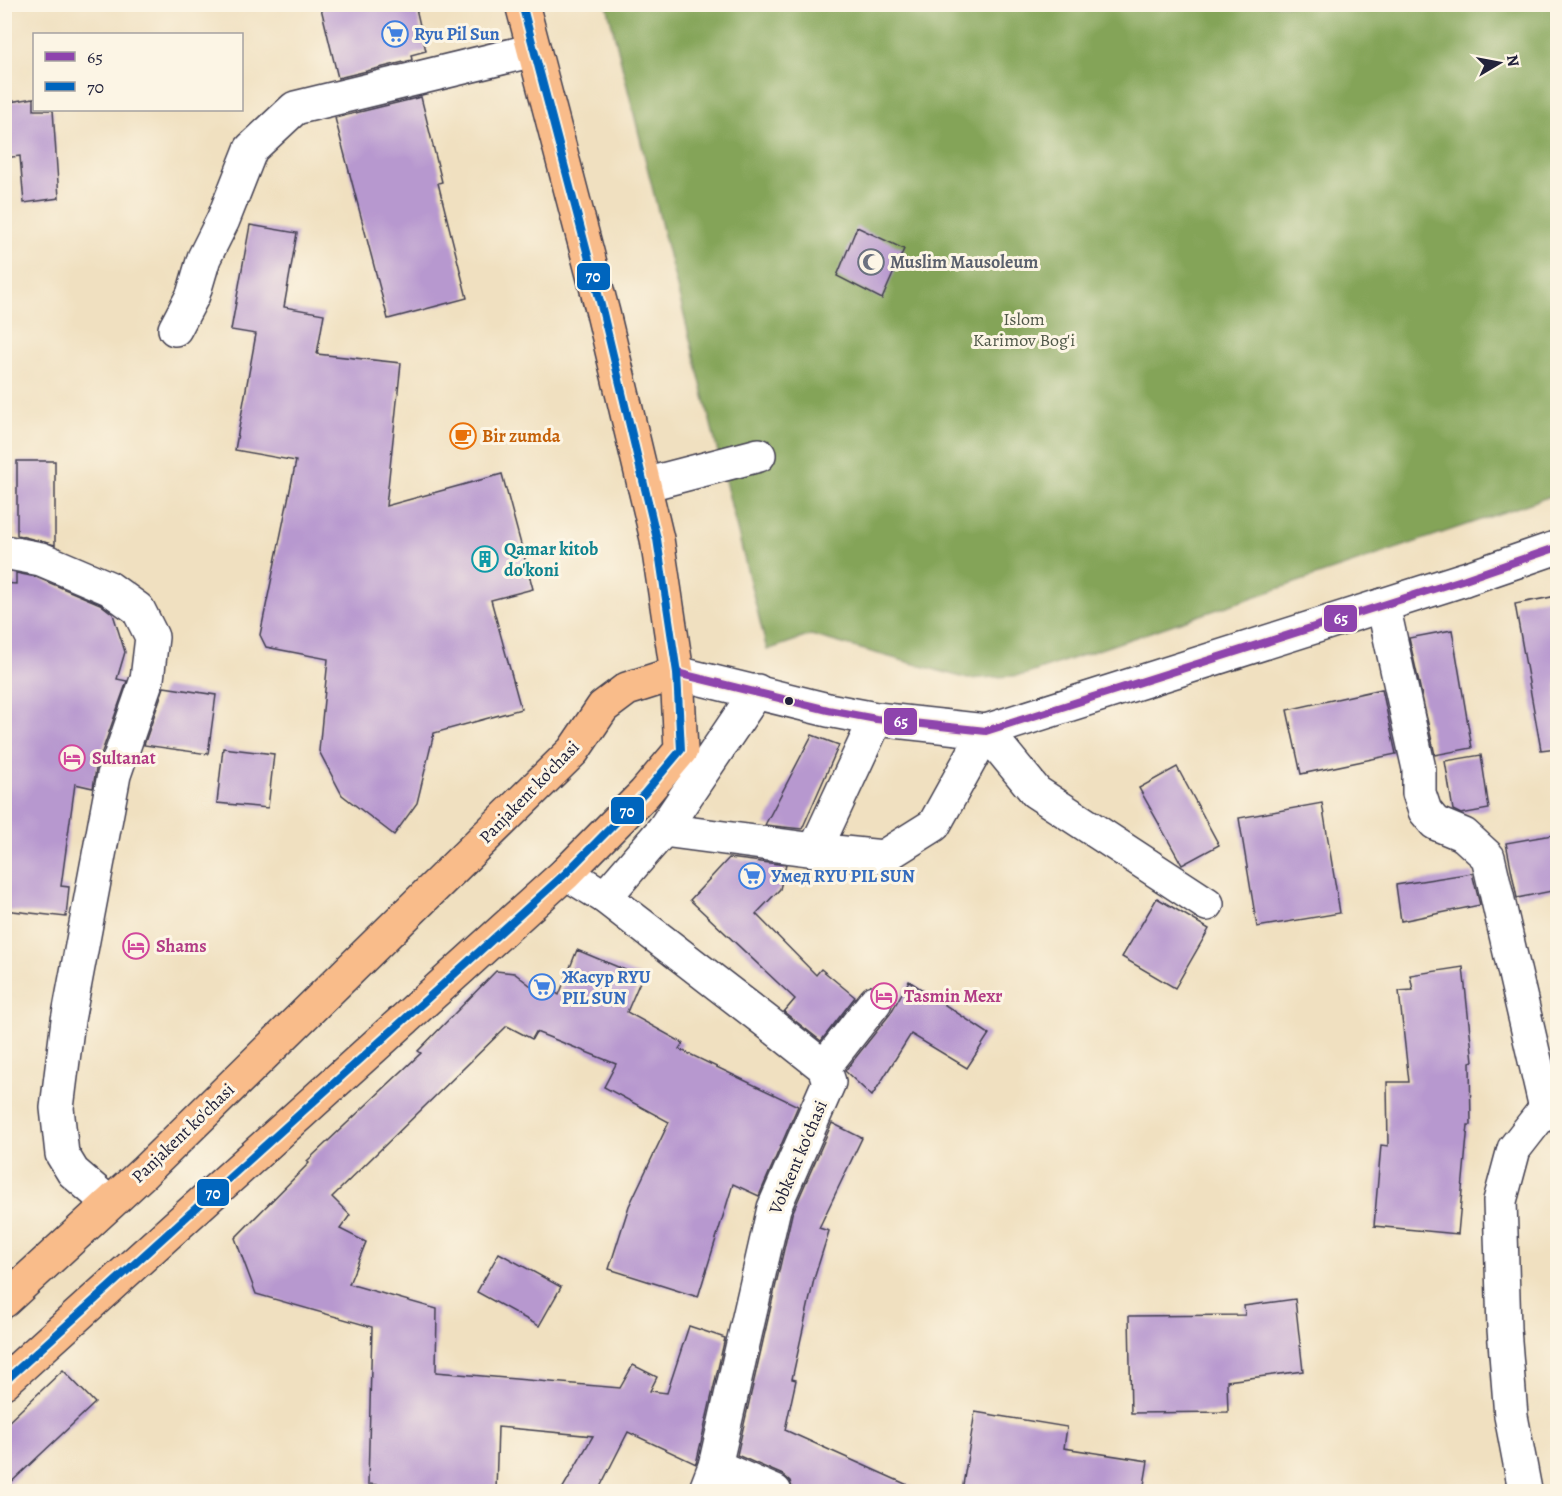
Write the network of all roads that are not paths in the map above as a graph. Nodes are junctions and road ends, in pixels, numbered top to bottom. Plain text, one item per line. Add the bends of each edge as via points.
1 (522, 4) edge
2 (534, 50) junction
3 (175, 329) dead end
4 (759, 455) dead end
5 (644, 485) junction
6 (1557, 547) edge
7 (4, 552) edge
8 (1383, 605) junction
9 (677, 673) junction
10 (756, 691) junction
11 (876, 719) junction
12 (986, 731) junction
13 (663, 830) junction
14 (815, 850) junction
15 (566, 873) junction
16 (605, 897) junction
17 (1207, 904) dead end
18 (875, 1002) dead end
19 (824, 1067) junction
20 (1552, 1112) edge
21 (109, 1203) junction
22 (4, 1301) edge
23 (4, 1382) edge
24 (710, 1479) edge
25 (1525, 1490) dead end
26 (775, 1491) edge

1 - 2 main road
2 - 3 street via 296,108 250,149 204,258 193,295
2 - 5 main road
4 - 5 street
5 - 9 main road via 657,539
6 - 8 street
7 - 21 street via 41,559 109,588 138,609 152,637 147,679 114,775 68,1020 57,1108 62,1154 73,1172
8 - 12 street
8 - 20 street via 1419,769 1419,793 1425,811 1435,823 1464,835 1488,857
9 - 10 street
9 - 15 main road via 681,750 644,794
9 - 21 main road, Panjakent ko'chasi via 627,689 603,708 573,752
10 - 11 street
10 - 13 street
11 - 12 street
11 - 14 street
12 - 14 street via 934,825 883,856
12 - 17 street via 1036,792
13 - 14 street
13 - 16 street
15 - 16 street
15 - 23 main road
16 - 19 street
18 - 19 street
19 - 24 street, Vobkent ko'chasi via 829,1082 774,1208
20 - 25 street via 1514,1149 1500,1201 1511,1416
21 - 22 main road, Panjakent ko'chasi
24 - 26 street

